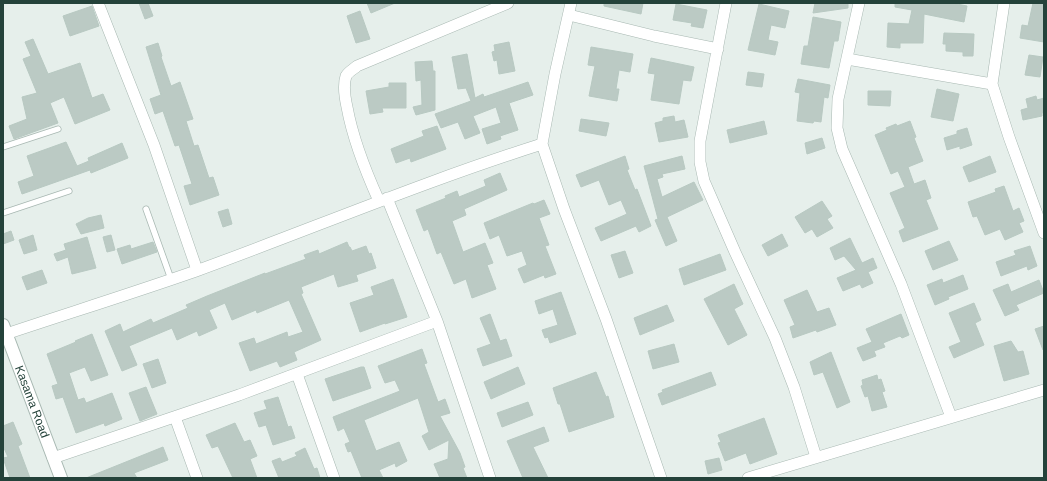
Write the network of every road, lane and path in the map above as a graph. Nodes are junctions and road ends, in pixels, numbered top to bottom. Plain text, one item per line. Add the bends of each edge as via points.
1 (98, 3) edge
2 (508, 3) edge
3 (571, 3) edge
4 (726, 3) edge
5 (859, 3) edge
6 (1004, 3) edge
7 (569, 15) junction
8 (718, 49) junction
9 (847, 59) junction
10 (992, 84) junction
11 (58, 129) dead end
12 (542, 144) junction
13 (3, 147) edge
14 (69, 191) dead end
15 (383, 199) junction
16 (146, 209) dead end
17 (3, 213) edge
18 (1044, 232) edge
19 (197, 270) junction
20 (171, 279) junction
21 (437, 321) junction
22 (5, 336) edge
23 (297, 374) junction
24 (1044, 390) edge
25 (951, 417) junction
26 (175, 418) junction
27 (816, 457) junction
28 (53, 458) junction
29 (61, 478) edge
30 (197, 478) edge
31 (334, 478) edge
32 (490, 478) edge
33 (661, 478) edge
34 (748, 478) edge

1 - 19 street via 154,145
2 - 15 street via 357,66 347,74 345,82 350,124 357,148
3 - 7 street
4 - 8 street
5 - 9 street
6 - 10 street
7 - 8 street
7 - 12 street
8 - 27 street via 700,141 700,162 704,181 775,338 794,387
9 - 10 street
9 - 25 street via 838,99 837,128 842,149 901,284
10 - 18 street
11 - 13 lane
12 - 15 street
12 - 33 street
14 - 17 lane
15 - 19 street
15 - 21 street
16 - 20 lane
19 - 20 street
20 - 22 street
21 - 23 street
21 - 32 street
22 - 28 street, Kasama Road
23 - 26 street
23 - 31 street
24 - 25 street
25 - 27 street
26 - 28 street
26 - 30 street
27 - 34 street
28 - 29 street, Kasama Road

